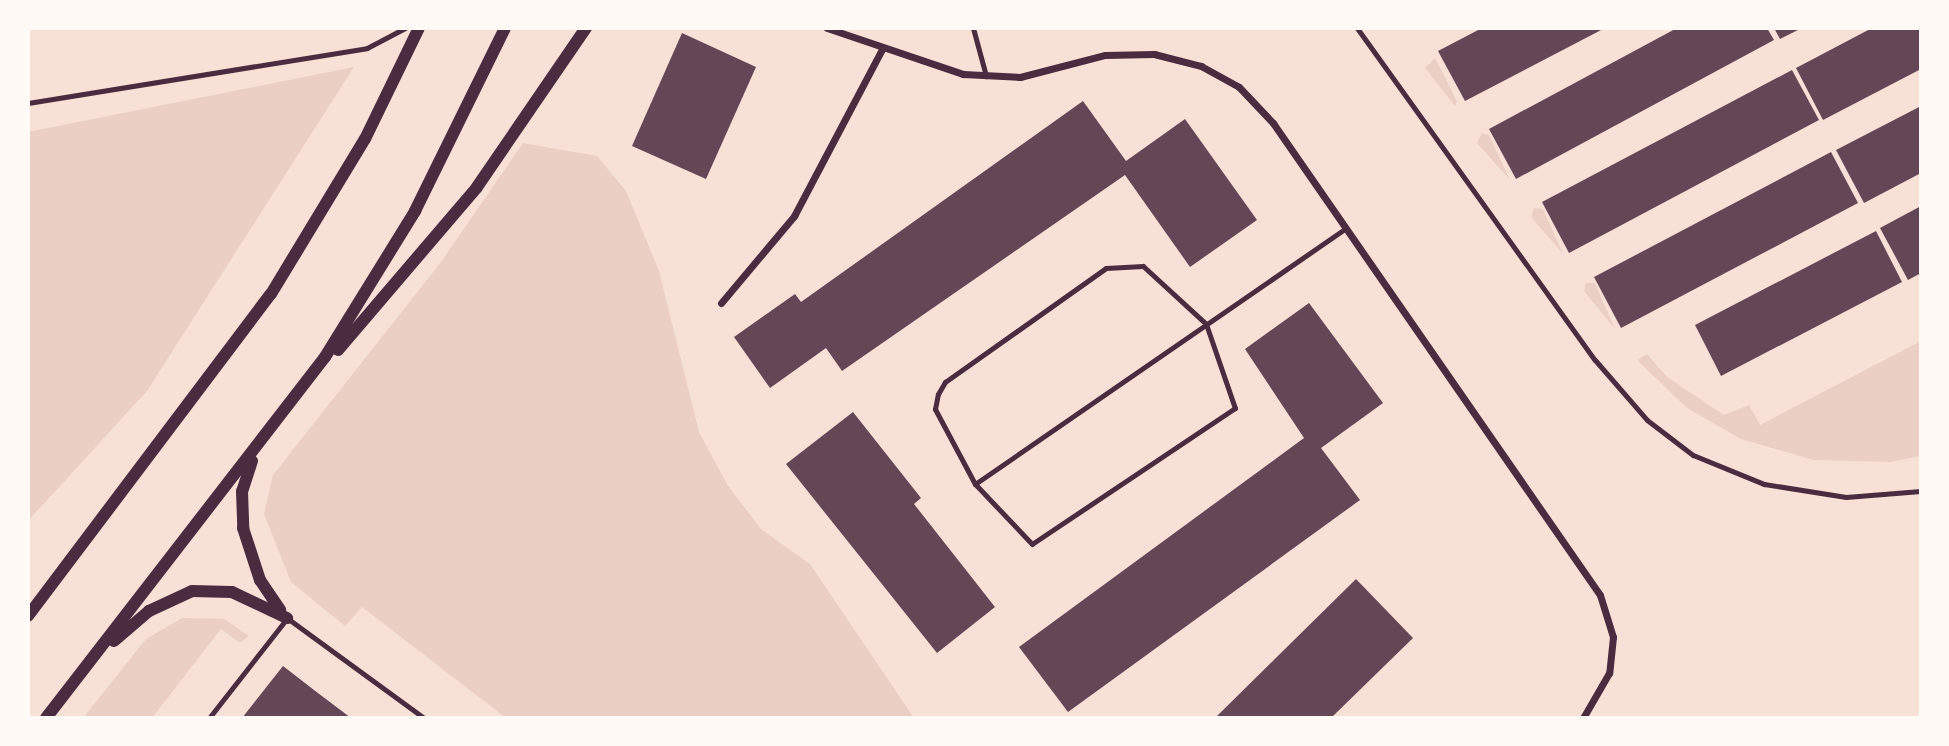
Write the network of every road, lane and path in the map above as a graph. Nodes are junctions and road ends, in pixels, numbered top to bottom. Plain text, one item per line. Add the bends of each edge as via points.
1 (405, 28) edge
2 (419, 28) edge
3 (505, 28) edge
4 (586, 28) edge
5 (827, 28) edge
6 (973, 28) edge
7 (1357, 28) edge
8 (883, 49) junction
9 (986, 76) junction
10 (28, 103) edge
11 (1345, 229) junction
12 (721, 303) dead end
13 (1206, 324) junction
14 (292, 403) junction
15 (259, 447) junction
16 (975, 484) junction
17 (1921, 491) edge
18 (28, 616) edge
19 (287, 618) junction
20 (78, 677) junction
21 (46, 718) edge
22 (209, 718) edge
23 (424, 718) edge
24 (1583, 718) edge

1 - 10 lane via 367,48
2 - 18 street via 365,139 271,294
3 - 14 street via 401,235
4 - 14 street via 477,187
5 - 8 street
6 - 9 lane
7 - 17 lane via 1601,369 1647,420 1693,455 1764,484 1846,497
8 - 9 street via 941,69
8 - 12 street via 794,216
9 - 11 street via 1020,77 1105,55 1154,54 1201,66 1239,87 1273,123
11 - 13 lane
11 - 24 street via 1600,595 1612,637 1609,673
13 - 16 lane
13 - 16 lane via 1235,408 1032,544
13 - 16 lane via 1143,266 1106,268 945,382 935,409
14 - 15 street
15 - 19 street via 242,491 243,528 260,580
15 - 20 street
19 - 20 street via 232,592 192,591 142,616
19 - 22 lane
19 - 23 lane
20 - 21 street

